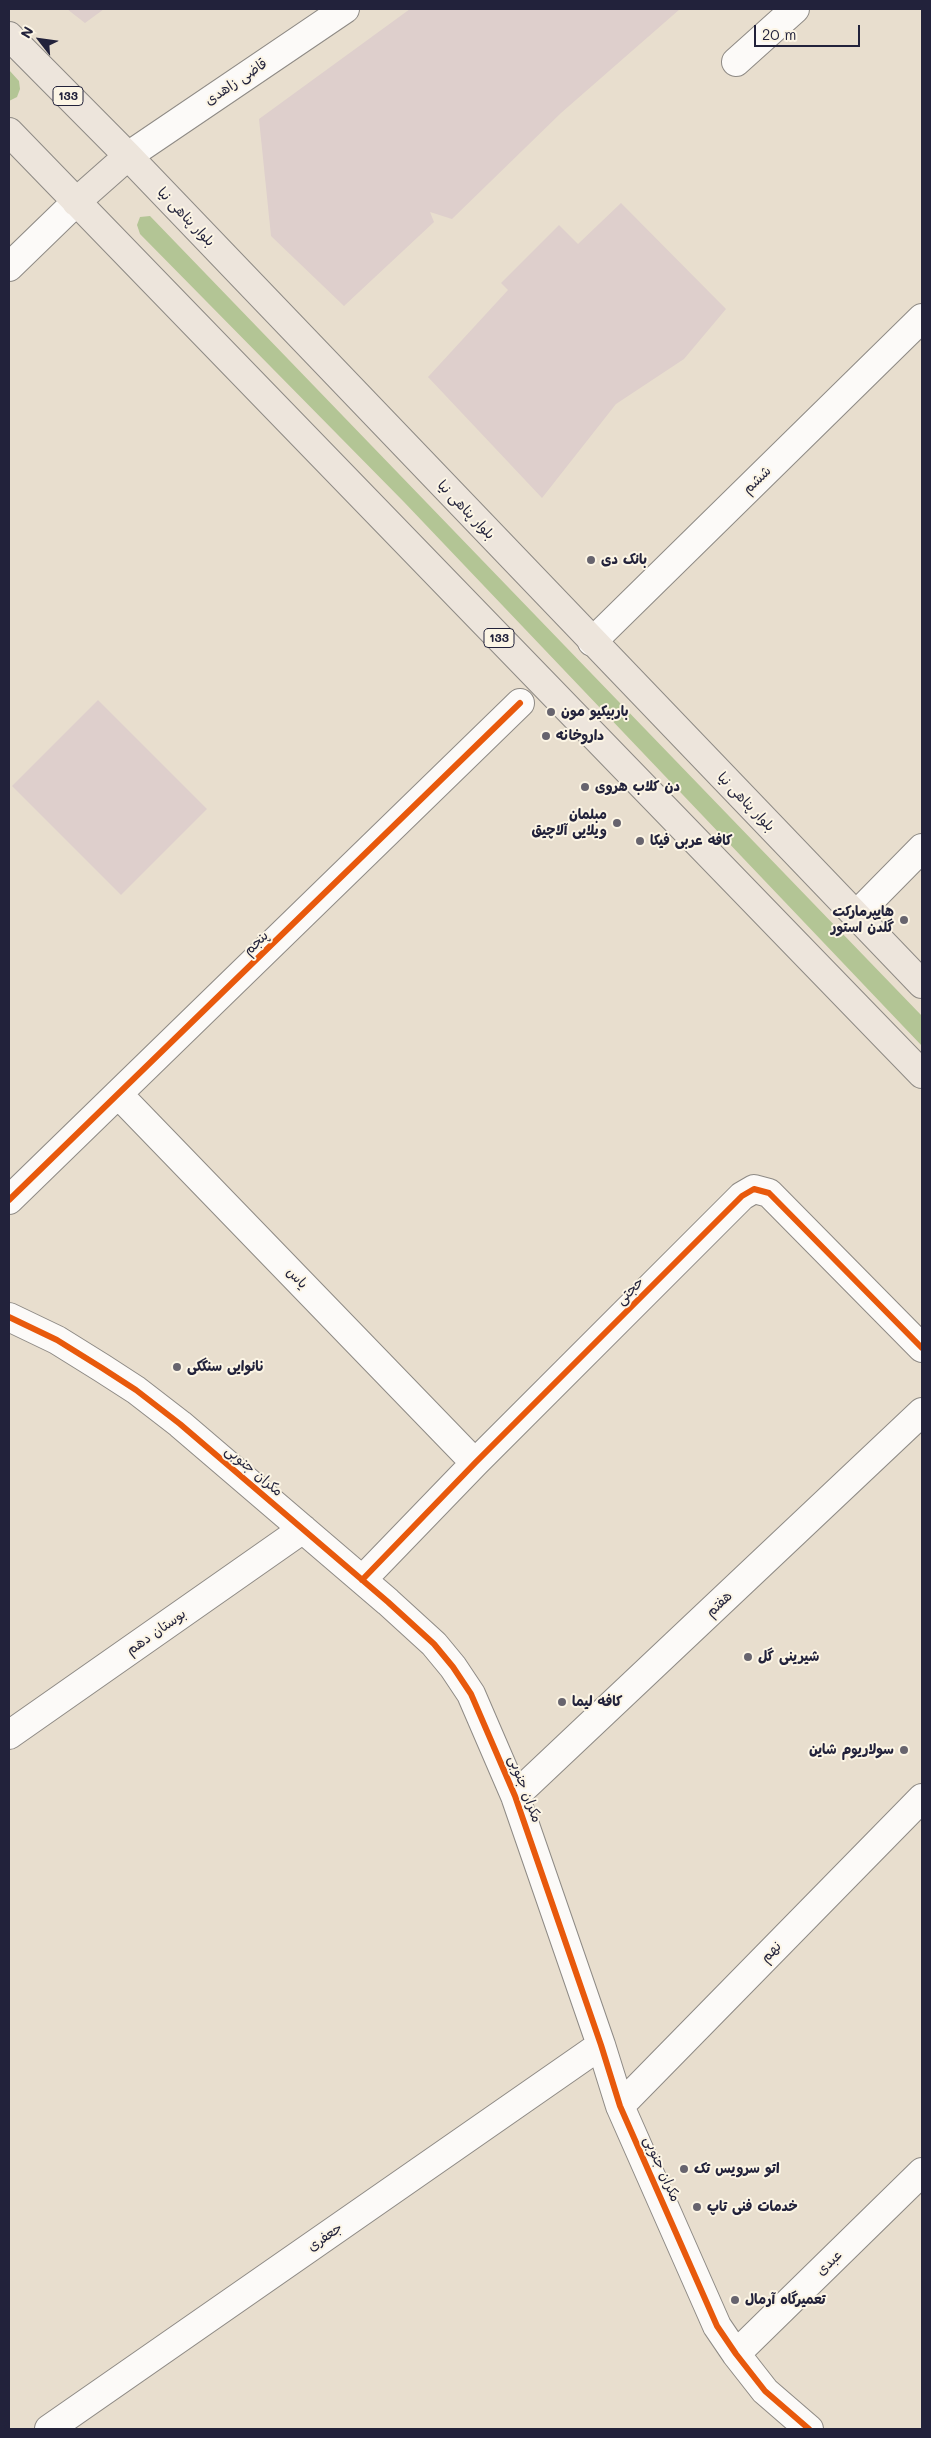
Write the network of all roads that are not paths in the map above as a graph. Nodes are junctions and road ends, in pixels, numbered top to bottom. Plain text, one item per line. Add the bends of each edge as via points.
1 (345, 9) edge
2 (795, 9) edge
3 (9, 36) edge
4 (736, 62) dead end
5 (9, 132) edge
6 (128, 156) junction
7 (76, 202) junction
8 (9, 267) edge
9 (922, 318) edge
10 (592, 642) junction
11 (520, 703) dead end
12 (922, 848) edge
13 (856, 915) junction
14 (922, 984) edge
15 (922, 1074) edge
16 (118, 1094) junction
17 (9, 1200) edge
18 (9, 1317) edge
19 (922, 1348) edge
20 (922, 1412) edge
21 (476, 1462) junction
22 (303, 1529) junction
23 (362, 1580) junction
24 (9, 1735) edge
25 (515, 1796) junction
26 (922, 1798) edge
27 (601, 2045) junction
28 (620, 2106) junction
29 (922, 2172) edge
30 (736, 2354) junction
31 (49, 2429) edge
32 (809, 2429) edge

1 - 6 street, قاضی زاهدی
2 - 4 street
3 - 6 main road, بلوار پناهی نیا / 133
5 - 7 main road, 133
6 - 7 main road
6 - 10 main road, بلوار پناهی نیا / 133
7 - 8 street
7 - 15 main road, 133
9 - 10 street, ششم
10 - 13 main road, بلوار پناهی نیا / 133
11 - 16 street, پنجم
12 - 13 street
13 - 14 main road, بلوار پناهی نیا / 133
16 - 17 street, پنجم
16 - 21 street, یاس
18 - 22 street, مکران جنوبی via 58,1340 136,1390
19 - 21 street, حجتی via 769,1193 754,1189 735,1203
20 - 25 street, هفتم
21 - 23 street, حجتی
22 - 23 street, مکران جنوبی
22 - 24 street, بوستان دهم
23 - 25 street, مکران جنوبی via 434,1644 453,1667 471,1694
25 - 27 street, مکران جنوبی
26 - 28 street, نهم
27 - 28 street, مکران جنوبی
27 - 31 street, جعفری
28 - 30 street, مکران جنوبی via 717,2326
29 - 30 street, عبدی
30 - 32 street, مکران جنوبی via 765,2391

